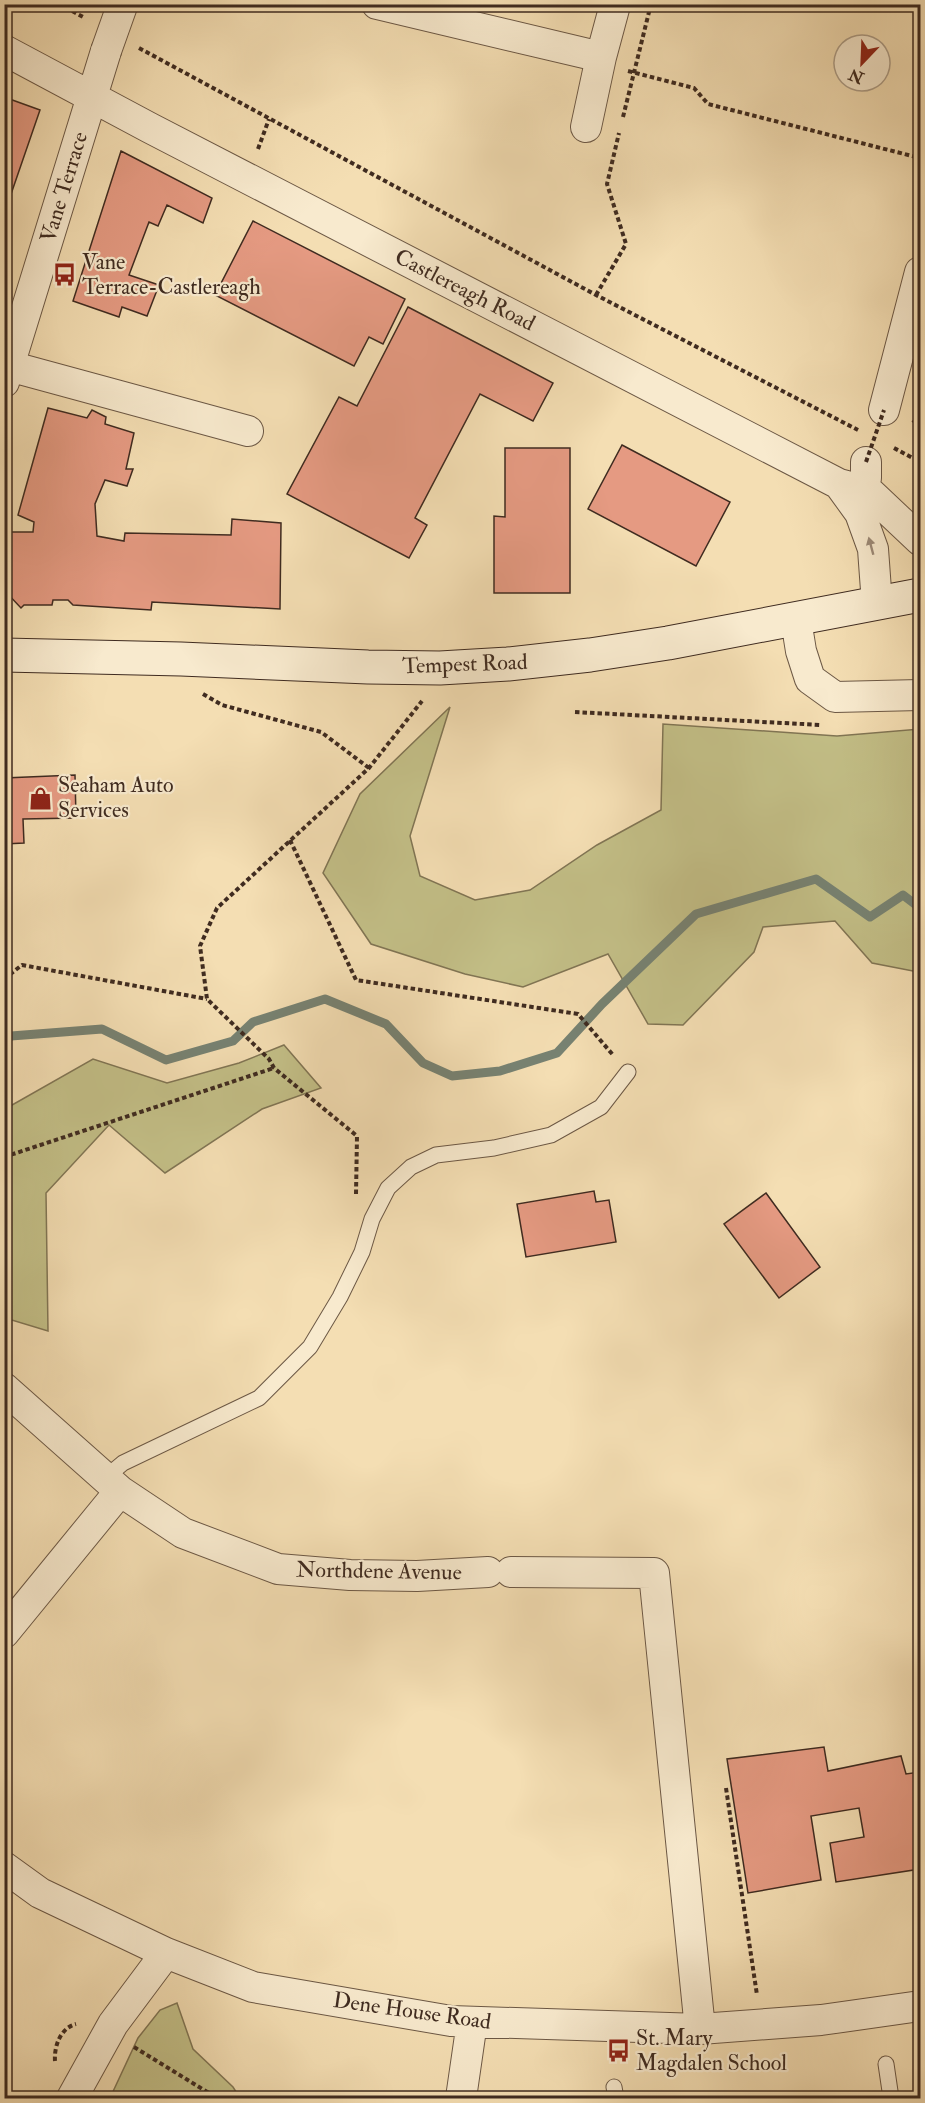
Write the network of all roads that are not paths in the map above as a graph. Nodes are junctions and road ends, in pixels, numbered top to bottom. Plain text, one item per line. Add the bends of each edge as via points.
1 (377, 4) edge
2 (123, 5) edge
3 (615, 5) edge
4 (4, 50) edge
5 (600, 60) junction
6 (92, 95) junction
7 (586, 127) dead end
8 (921, 272) edge
9 (7, 374) edge
10 (884, 410) road end
11 (248, 431) dead end
12 (868, 458) junction
13 (921, 540) edge
14 (921, 595) edge
15 (878, 604) junction
16 (796, 620) junction
17 (4, 655) edge
18 (921, 695) edge
19 (628, 1072) road end
20 (4, 1388) edge
21 (113, 1485) junction
22 (4, 1633) edge
23 (4, 1867) edge
24 (166, 1953) junction
25 (921, 2006) edge
26 (472, 2022) junction
27 (700, 2029) junction
28 (886, 2064) dead end
29 (72, 2098) edge
30 (461, 2098) edge
31 (891, 2098) edge

1 - 5 street
2 - 6 street, Vane Terrace, bridge
3 - 5 street
4 - 6 street, Castlereagh Road
5 - 7 street
6 - 9 street, Vane Terrace
6 - 12 street, Castlereagh Road via 150,128
8 - 10 street
9 - 11 street
12 - 13 street, Castlereagh Road via 869,492
15 -> 12 street, Castlereagh Road via 873,549 860,513
14 - 15 main road, Tempest Road
15 - 16 main road, Tempest Road
16 - 17 main road, Tempest Road via 657,645 508,664 416,668
16 - 18 street via 810,679 835,697
19 - 21 lane via 601,1107 551,1135 494,1148 436,1155 411,1167 388,1188 340,1298 310,1347 259,1398 123,1462
20 - 21 street, Northdene Avenue
21 - 22 street
21 - 27 street, Northdene Avenue via 183,1533 278,1569 350,1575 654,1573
23 - 24 street, Dene House Road via 40,1893
24 - 26 street, Dene House Road via 253,1987
24 - 29 street via 113,2024
25 - 27 street, Dene House Road via 821,2020
26 - 27 street, Dene House Road
26 - 30 street
28 - 31 lane

